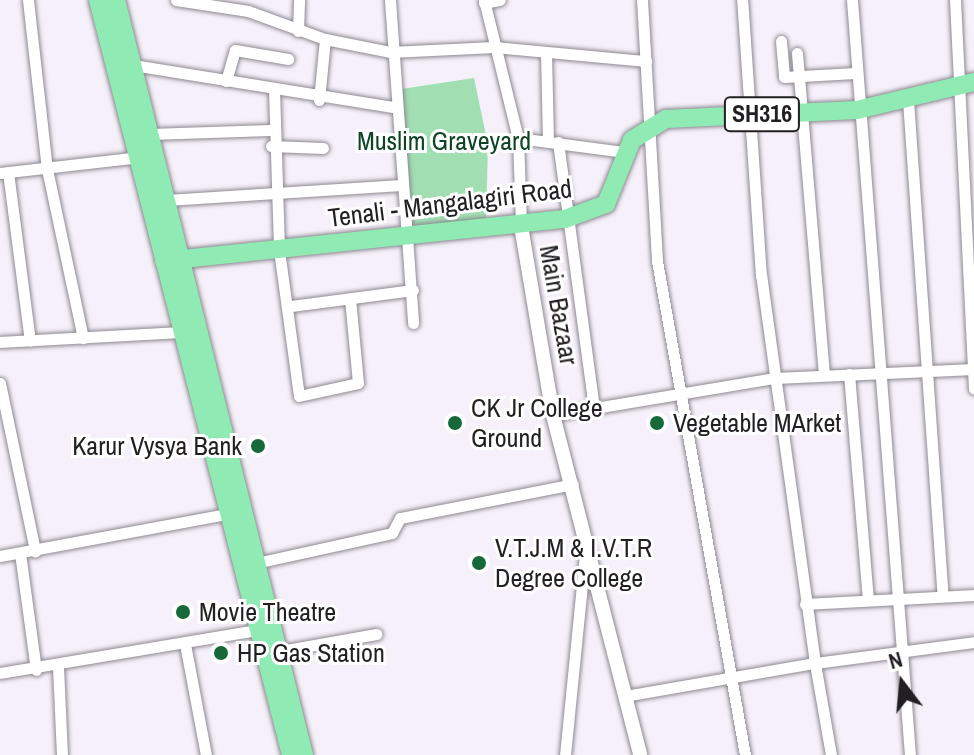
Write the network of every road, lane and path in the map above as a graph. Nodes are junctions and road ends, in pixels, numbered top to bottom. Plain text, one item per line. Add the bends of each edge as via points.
1 (28, 0) edge
2 (98, 0) edge
3 (116, 0) edge
4 (181, 0) edge
5 (299, 0) edge
6 (390, 0) edge
7 (500, 0) edge
8 (642, 0) edge
9 (742, 0) edge
10 (852, 0) edge
11 (955, 0) edge
12 (484, 2) edge
13 (298, 31) junction
14 (325, 39) junction
15 (781, 41) dead end
16 (494, 47) junction
17 (390, 52) junction
18 (546, 53) junction
19 (797, 53) dead end
20 (288, 59) dead end
21 (646, 61) junction
22 (133, 65) junction
23 (855, 73) junction
24 (799, 77) junction
25 (226, 81) junction
26 (965, 86) edge
27 (274, 89) junction
28 (319, 100) junction
29 (908, 100) junction
30 (393, 107) junction
31 (857, 110) junction
32 (744, 113) junction
33 (799, 114) junction
34 (647, 128) junction
35 (270, 130) junction
36 (149, 134) junction
37 (518, 138) junction
38 (553, 141) junction
39 (271, 146) junction
40 (323, 148) dead end
41 (625, 152) junction
42 (140, 157) junction
43 (47, 169) junction
44 (4, 172) edge
45 (400, 185) junction
46 (277, 190) junction
47 (168, 200) junction
48 (565, 219) junction
49 (521, 226) junction
50 (407, 236) junction
51 (279, 250) junction
52 (173, 259) junction
53 (413, 290) junction
54 (350, 298) junction
55 (291, 306) junction
56 (413, 323) dead end
57 (180, 332) junction
58 (83, 338) junction
59 (30, 341) junction
60 (0, 342) edge
61 (974, 369) edge
62 (925, 371) junction
63 (880, 372) junction
64 (849, 374) junction
65 (824, 375) junction
66 (775, 378) junction
67 (0, 383) edge
68 (679, 389) junction
69 (974, 389) edge
70 (594, 407) junction
71 (553, 415) junction
72 (573, 484) junction
73 (227, 514) junction
74 (586, 549) junction
75 (35, 551) junction
76 (20, 553) junction
77 (0, 556) edge
78 (256, 563) junction
79 (943, 595) junction
80 (974, 595) edge
81 (899, 596) junction
82 (868, 599) junction
83 (805, 604) junction
84 (257, 630) junction
85 (376, 634) dead end
86 (974, 642) edge
87 (185, 644) junction
88 (905, 651) junction
89 (270, 653) junction
90 (815, 663) junction
91 (58, 667) junction
92 (36, 670) junction
93 (0, 673) edge
94 (728, 674) junction
95 (625, 696) junction
96 (62, 755) edge
97 (206, 755) edge
98 (291, 755) edge
99 (304, 755) edge
100 (565, 755) edge
101 (640, 755) edge
102 (745, 755) edge
103 (831, 755) edge
104 (910, 755) edge

1 - 43 street
2 - 42 main road
3 - 22 main road
4 - 13 street via 248,11
5 - 13 street
6 - 17 street
7 - 12 street
8 - 21 street
9 - 32 street
10 - 23 street
11 - 26 street
12 - 16 street, Main Bazaar
13 - 14 street
14 - 17 street
14 - 28 street
15 - 24 street via 784,77
16 - 17 street
16 - 18 street
16 - 37 street, Main Bazaar
17 - 30 street
18 - 21 street
18 - 38 street
19 - 24 street
20 - 25 street via 235,50
21 - 34 street
22 - 25 street
22 - 36 main road
23 - 24 street
23 - 31 street
24 - 33 street
25 - 27 street
26 - 29 main road, SH316
26 - 61 street
27 - 28 street
27 - 35 street
28 - 30 street
29 - 31 main road, SH316
29 - 62 street
30 - 45 street
31 - 33 main road, SH316
31 - 63 street
32 - 33 main road, SH316
32 - 34 main road, SH316 via 666,119
32 - 66 street
33 - 65 street
34 - 41 main road, Tenali - Mangalagiri Road
34 - 68 street via 655,246
35 - 36 street
35 - 39 street
36 - 47 main road
37 - 38 street
37 - 49 street, Main Bazaar
38 - 41 street
38 - 48 street
39 - 40 street
39 - 46 street
41 - 48 main road, Tenali - Mangalagiri Road via 606,204
42 - 43 street
42 - 52 main road
43 - 44 street
43 - 58 street
44 - 59 street
45 - 46 street
45 - 50 street
46 - 47 street
46 - 51 street
47 - 52 main road
48 - 49 main road, Tenali - Mangalagiri Road
48 - 70 street
49 - 50 main road, Tenali - Mangalagiri Road
49 - 71 street, Main Bazaar
50 - 51 main road, Tenali - Mangalagiri Road
50 - 53 street
51 - 52 main road, Tenali - Mangalagiri Road
51 - 55 street
52 - 57 main road
52 - 78 main road
53 - 54 street
53 - 56 street
54 - 55 street
54 - 55 street via 358,383 306,398 298,392
57 - 58 street
57 - 73 main road
58 - 59 street
59 - 60 street
61 - 62 street
61 - 69 street
62 - 63 street
62 - 79 street
63 - 64 street
63 - 81 street
64 - 65 street
64 - 82 street
65 - 66 street
66 - 68 street
66 - 83 street
67 - 75 street
68 - 70 street
68 - 94 street
70 - 71 street
71 - 72 street, Main Bazaar
72 - 74 street, Main Bazaar
72 - 78 street via 400,518 392,533
73 - 75 street
73 - 84 main road
74 - 95 street, Main Bazaar
74 - 100 street
75 - 76 street
76 - 77 street
76 - 92 street
78 - 89 main road
79 - 80 street
79 - 81 street
81 - 82 street
81 - 88 street
82 - 83 street
83 - 90 street
84 - 87 street
84 - 89 main road
85 - 89 street
86 - 88 street
87 - 91 street
87 - 97 street
88 - 90 street
88 - 104 street
89 - 98 main road
89 - 99 main road
90 - 94 street
90 - 103 street
91 - 92 street
91 - 96 street
92 - 93 street
94 - 95 street
94 - 102 street
95 - 101 street, Main Bazaar

